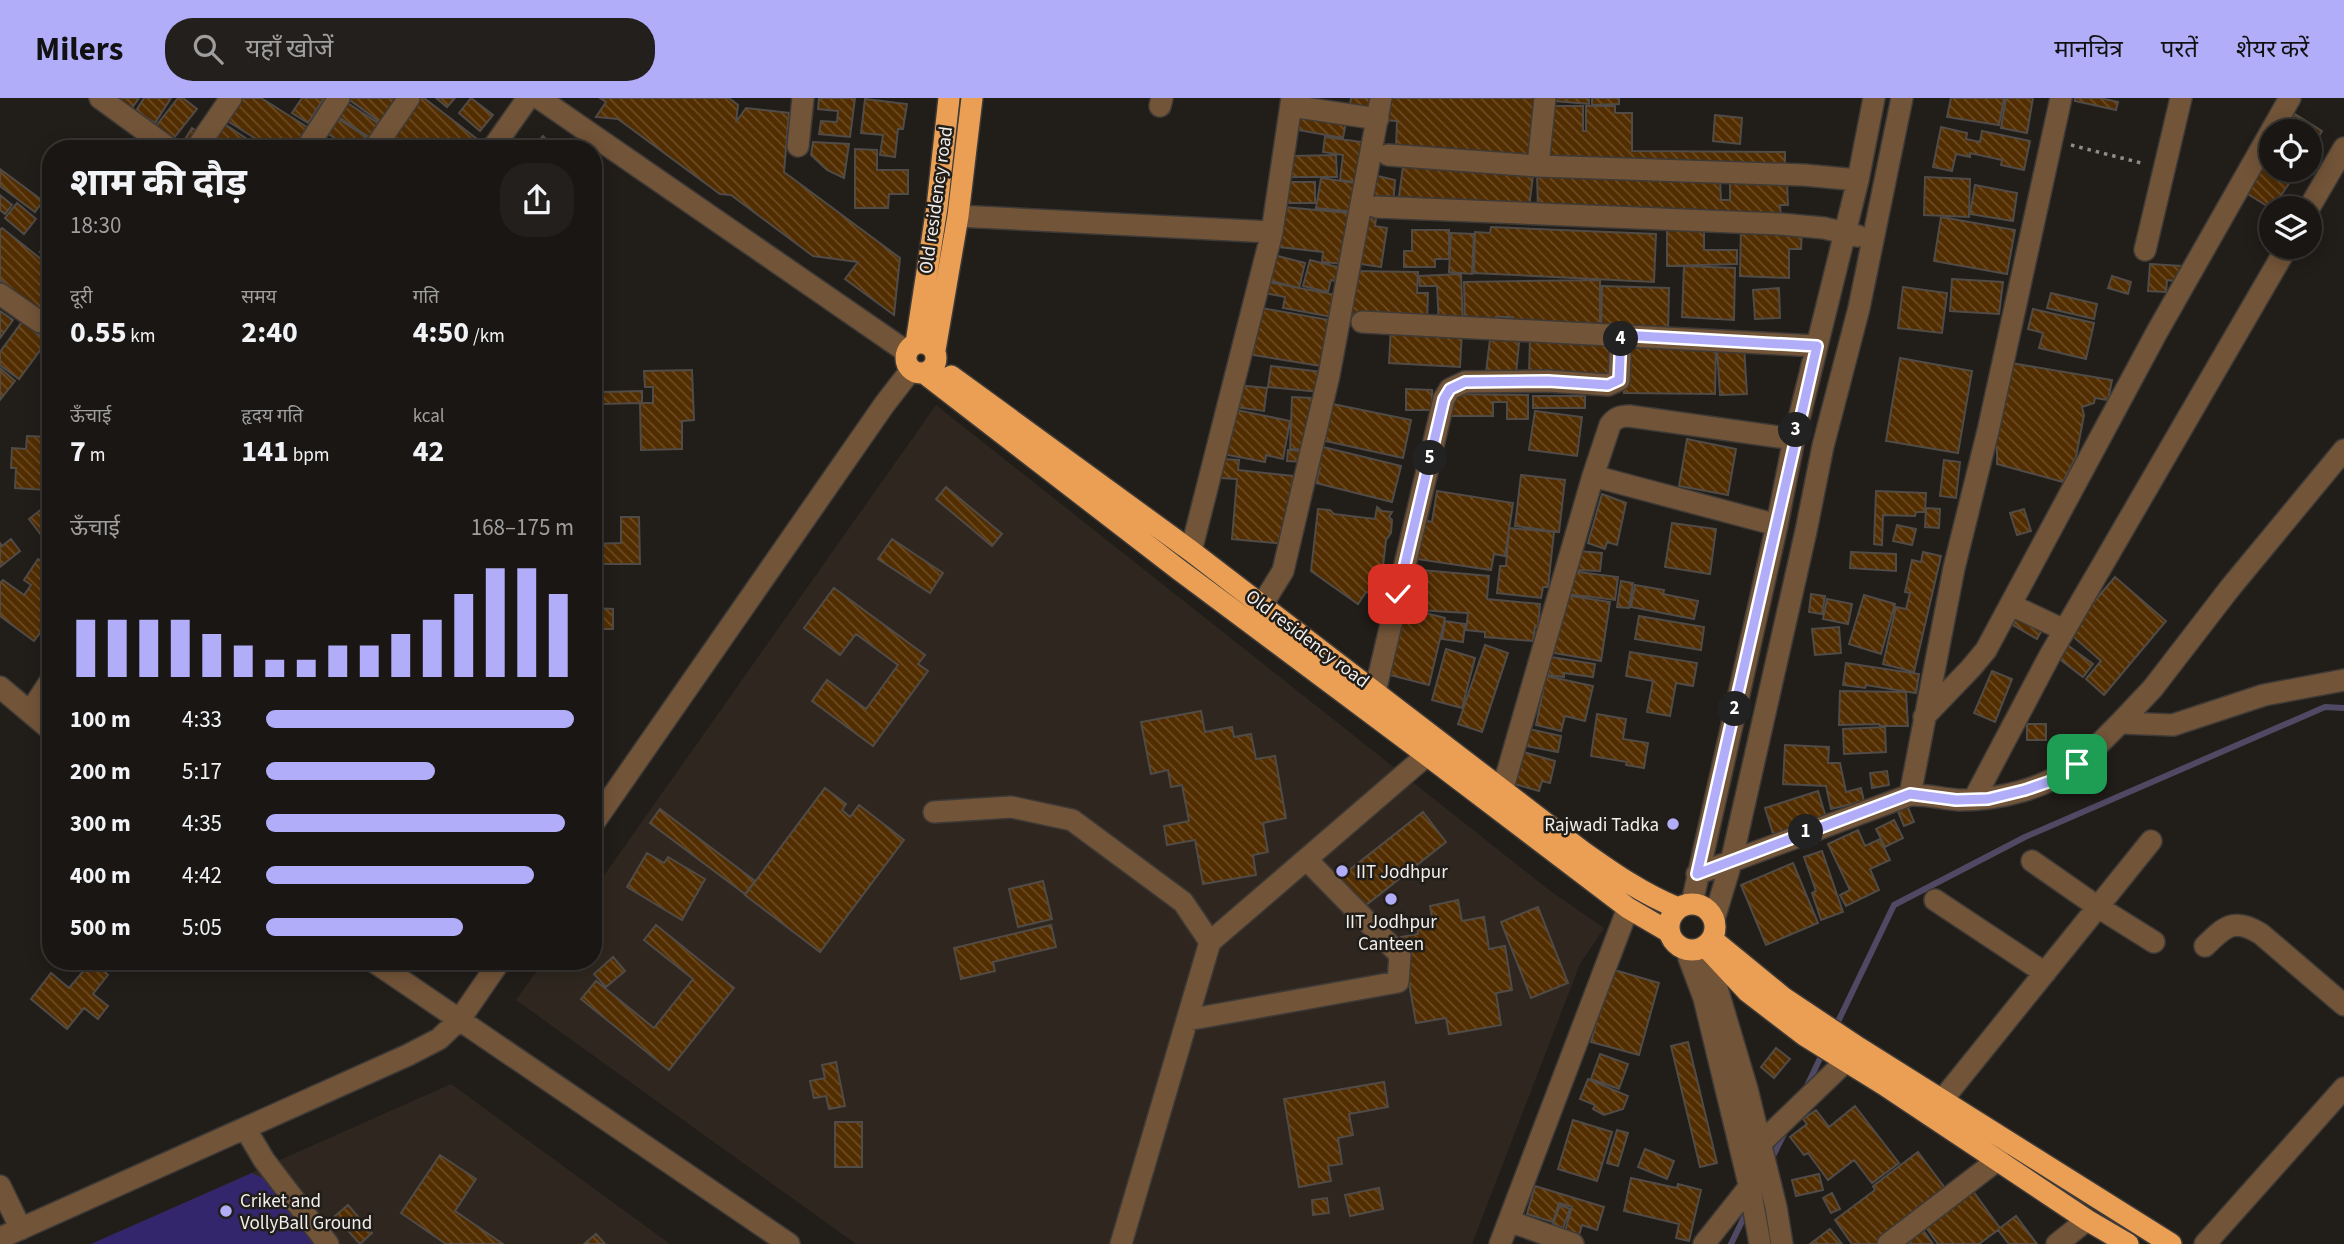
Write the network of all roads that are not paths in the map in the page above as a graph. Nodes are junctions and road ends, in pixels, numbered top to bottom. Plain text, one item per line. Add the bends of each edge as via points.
1 (100, 98) edge
2 (231, 98) edge
3 (339, 98) edge
4 (409, 98) edge
5 (528, 98) edge
6 (539, 98) edge
7 (803, 98) edge
8 (949, 98) edge
9 (972, 98) edge
10 (1381, 98) edge
11 (1545, 98) edge
12 (1874, 98) edge
13 (1902, 98) edge
14 (2061, 98) edge
15 (2181, 98) edge
16 (2290, 98) edge
17 (1291, 102) edge
18 (1378, 120) junction
19 (158, 140) edge
20 (201, 140) edge
21 (312, 140) edge
22 (380, 140) edge
23 (498, 140) edge
24 (600, 140) edge
25 (602, 141) edge
26 (798, 146) dead end
27 (2344, 148) edge
28 (1388, 155) dead end
29 (1538, 166) junction
30 (1858, 180) junction
31 (2316, 196) edge
32 (1376, 207) dead end
33 (958, 216) junction
34 (1272, 232) junction
35 (1845, 233) junction
36 (1874, 240) junction
37 (2145, 250) dead end
38 (2280, 259) edge
39 (0, 294) edge
40 (40, 322) dead end
41 (1362, 322) dead end
42 (1621, 335) junction
43 (1817, 346) junction
44 (921, 359) junction
45 (1794, 439) junction
46 (2344, 450) edge
47 (1593, 476) junction
48 (1777, 525) junction
49 (1192, 551) junction
50 (1262, 605) junction
51 (2016, 607) junction
52 (2061, 628) junction
53 (2344, 680) edge
54 (0, 687) edge
55 (1375, 692) junction
56 (42, 694) edge
57 (30, 712) junction
58 (1924, 717) junction
59 (42, 722) edge
60 (2120, 723) junction
61 (1427, 755) junction
62 (1502, 791) junction
63 (1915, 794) junction
64 (1965, 799) junction
65 (602, 811) edge
66 (934, 812) dead end
67 (2151, 841) dead end
68 (1307, 860) junction
69 (2032, 861) dead end
70 (1731, 863) junction
71 (1697, 874) junction
72 (1935, 900) dead end
73 (1685, 905) junction
74 (2098, 907) junction
75 (1628, 908) junction
76 (1669, 932) junction
77 (1703, 941) junction
78 (1210, 942) junction
79 (2154, 942) dead end
80 (2205, 946) dead end
81 (386, 970) edge
82 (494, 970) edge
83 (2045, 973) junction
84 (2344, 1005) edge
85 (460, 1019) junction
86 (1187, 1020) junction
87 (1847, 1060) junction
88 (2344, 1087) edge
89 (1943, 1099) junction
90 (245, 1128) junction
91 (1763, 1150) junction
92 (1998, 1159) junction
93 (1756, 1185) junction
94 (0, 1186) edge
95 (2087, 1220) junction
96 (1510, 1221) junction
97 (21, 1229) junction
98 (0, 1238) edge
99 (328, 1244) edge
100 (789, 1244) edge
101 (1121, 1244) edge
102 (1500, 1244) edge
103 (1573, 1244) edge
104 (1704, 1244) edge
105 (1760, 1244) edge
106 (1782, 1244) edge
107 (1888, 1244) edge
108 (2057, 1244) edge
109 (2128, 1244) edge
110 (2171, 1244) edge
111 (2205, 1244) edge

1 - 19 street
2 - 20 street
3 - 21 street
4 - 22 street
5 - 23 street
6 - 24 street
7 - 26 street
8 - 44 highway, Old residency road
9 - 33 highway, Old residency road
10 - 18 street
11 - 29 street
12 - 30 street
13 - 36 street
14 - 58 street
15 - 37 street
16 - 51 street via 2157,332
17 - 18 street
17 - 34 street
18 - 50 street via 1329,375 1283,571
25 - 44 street
27 - 31 street
28 - 29 street
29 - 30 street via 1804,174
30 - 35 street
32 - 35 street via 1780,223
33 - 34 street
33 - 44 highway, Old residency road
34 - 49 street
35 - 36 street
35 - 43 street
36 - 70 street via 1823,446
38 - 52 street
39 - 40 street
41 - 42 street
42 - 43 street
42 - 55 street via 1621,373 1615,383 1465,382 1450,389
43 - 45 street
44 - 49 highway, Old residency road
44 - 61 highway, Old residency road via 1178,569
44 - 65 street via 884,405
45 - 47 street via 1623,416 1610,425
45 - 48 street
46 - 60 street
47 - 48 street
47 - 62 street
48 - 71 street
49 - 50 highway, Old residency road
50 - 55 highway, Old residency road
51 - 52 street
51 - 58 street via 1986,650
52 - 64 street
53 - 60 street via 2264,695 2174,725
54 - 57 street
55 - 62 highway, Old residency road
56 - 57 street
57 - 59 street
58 - 63 street
60 - 64 street via 2054,780 1988,799
61 - 68 street
61 - 75 highway, Old residency road
62 - 73 highway, Old residency road via 1620,878 1655,899
63 - 64 street
63 - 70 street
66 - 78 street via 1011,807 1072,820 1183,902
67 - 74 street
68 - 78 street
68 - 86 street via 1400,955 1398,982
69 - 74 street
70 - 71 street
70 - 77 street
71 - 73 street
72 - 83 street
73 - 76 highway via 1672,914
73 - 77 highway via 1702,905 1710,911
74 - 79 street
74 - 83 street
75 - 76 highway, Old residency road
75 - 96 street
76 - 77 highway via 1678,946
77 - 87 highway via 1771,1012
77 - 89 highway via 1859,1048
77 - 91 street
77 - 93 street via 1704,998
78 - 86 street
80 - 84 street via 2227,927 2249,926
81 - 85 street
82 - 85 street
83 - 89 street
85 - 90 street via 439,1039 408,1055
85 - 100 street
86 - 101 street
87 - 91 street
87 - 92 highway
88 - 111 street
89 - 110 highway
90 - 97 street
90 - 99 street
91 - 93 street
92 - 95 highway
92 - 107 street
93 - 104 street
93 - 105 street via 1754,1212
93 - 106 street
94 - 97 street
95 - 108 street
95 - 109 highway
96 - 102 street
96 - 103 street
97 - 98 street

